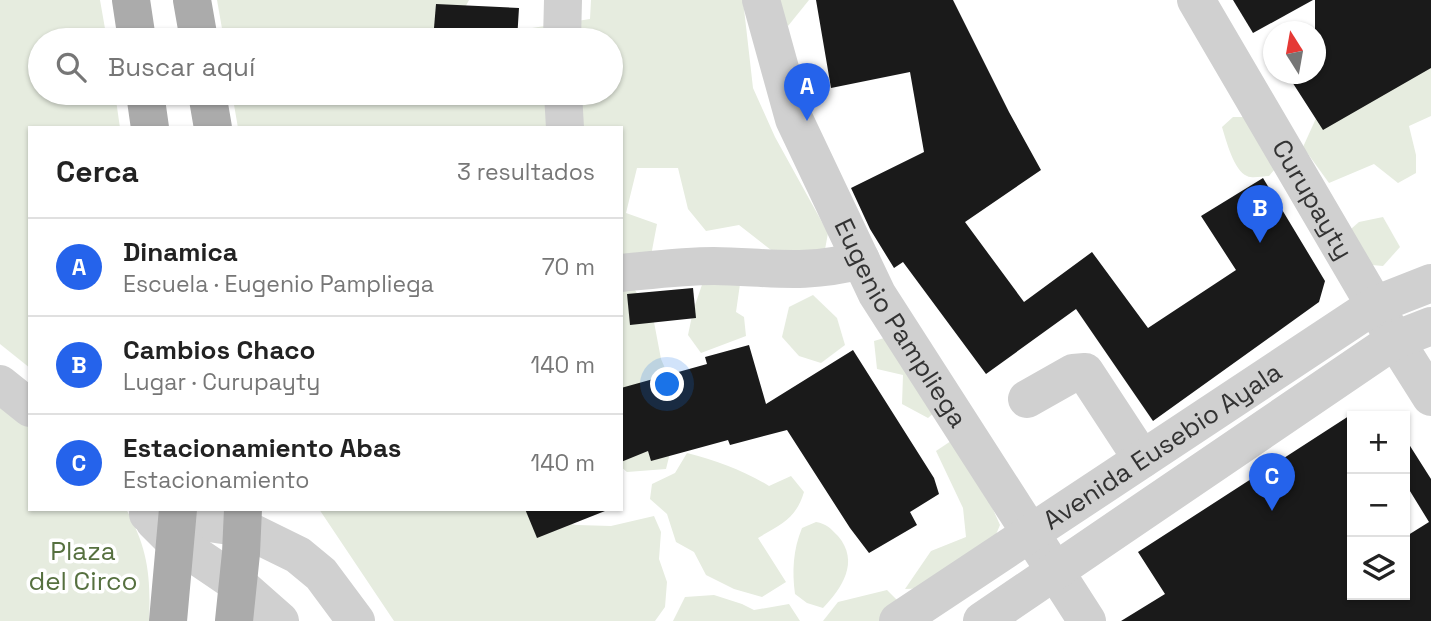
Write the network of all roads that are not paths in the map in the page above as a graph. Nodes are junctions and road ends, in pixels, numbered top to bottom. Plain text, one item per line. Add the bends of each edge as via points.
1 (131, 0) edge
2 (192, 0) edge
3 (563, 0) edge
4 (761, 0) edge
5 (1196, 0) edge
6 (135, 28) edge
7 (196, 28) edge
8 (562, 28) edge
9 (147, 105) edge
10 (209, 105) edge
11 (564, 105) edge
12 (150, 126) edge
13 (213, 126) edge
14 (565, 126) edge
15 (861, 260) junction
16 (623, 273) edge
17 (1431, 283) edge
18 (1375, 305) junction
19 (1431, 326) edge
20 (1395, 340) junction
21 (0, 384) edge
22 (1431, 397) edge
23 (1027, 399) dead end
24 (28, 406) edge
25 (1142, 459) junction
26 (164, 518) edge
27 (243, 519) edge
28 (1031, 533) junction
29 (1055, 571) junction
30 (238, 584) junction
31 (168, 621) edge
32 (234, 621) edge
33 (280, 621) edge
34 (356, 621) edge
35 (898, 621) edge
36 (982, 621) edge
37 (1087, 621) edge

1 - 6 main road
2 - 7 main road
3 - 8 street
4 - 15 street, Eugenio Pampliega via 794,119
5 - 18 street, Curupayty
9 - 12 main road
10 - 13 main road
11 - 14 street
15 - 16 street via 791,271 712,266
15 - 28 street, Eugenio Pampliega via 877,294
17 - 18 street, Avenida Eusebio Ayala
18 - 20 street, Curupayty
18 - 25 street, Avenida Eusebio Ayala
19 - 20 street, Avenida Eusebio Ayala
20 - 22 street, Curupayty
20 - 29 street, Avenida Eusebio Ayala
21 - 24 street
23 - 25 street via 1073,373 1085,372
25 - 28 street, Avenida Eusebio Ayala
26 - 27 street
26 - 30 street
26 - 31 main road
27 - 30 main road
27 - 34 street via 321,574
28 - 29 street, Eugenio Pampliega
28 - 35 street, Avenida Eusebio Ayala
29 - 36 street, Avenida Eusebio Ayala
29 - 37 street, Eugenio Pampliega
30 - 32 main road
30 - 33 street

